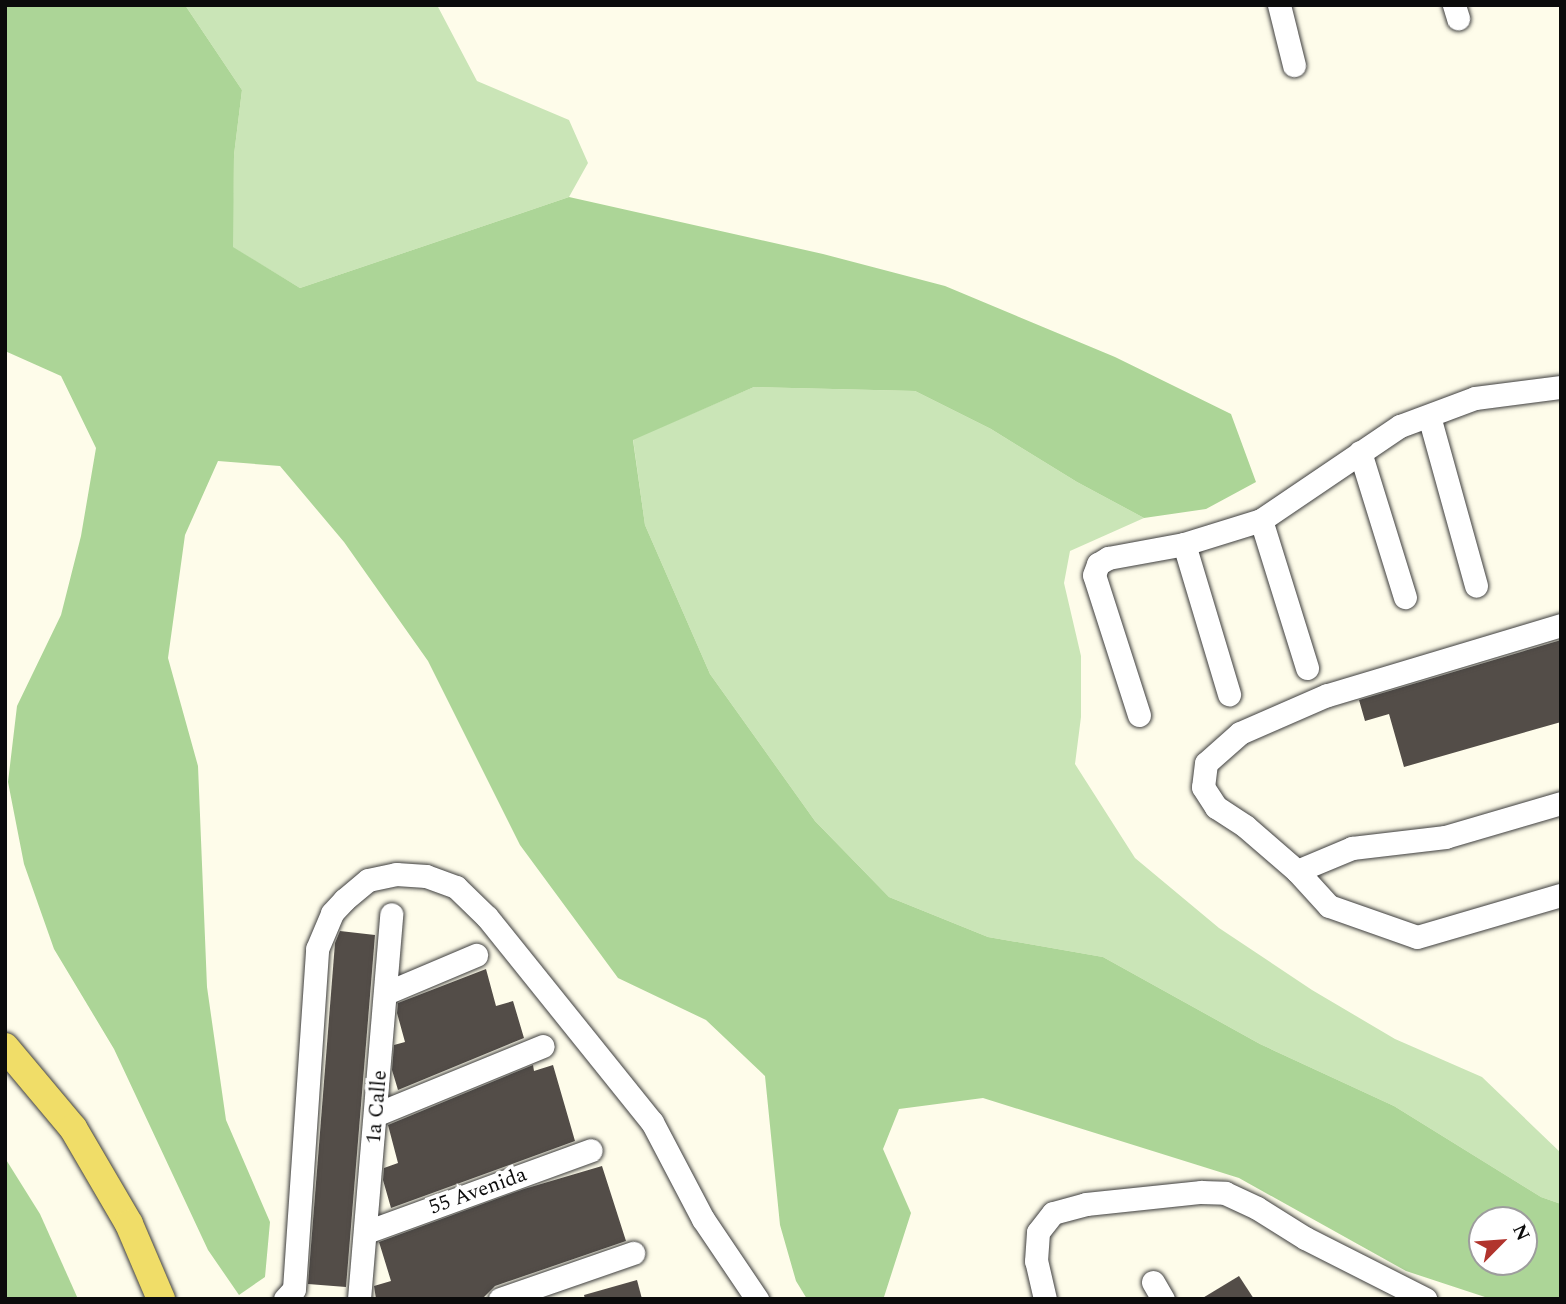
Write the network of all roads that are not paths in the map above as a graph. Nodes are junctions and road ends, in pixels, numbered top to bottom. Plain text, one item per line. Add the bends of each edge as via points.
1 (1281, 6) edge
2 (1294, 65) dead end
3 (1561, 387) edge
4 (1429, 416) junction
5 (1360, 452) junction
6 (1261, 520) junction
7 (1184, 544) junction
8 (1476, 586) dead end
9 (1405, 597) dead end
10 (1561, 625) edge
11 (1307, 668) dead end
12 (1229, 694) dead end
13 (1139, 715) dead end
14 (1561, 803) edge
15 (1297, 871) junction
16 (1561, 895) edge
17 (391, 914) dead end
18 (476, 955) dead end
19 (386, 993) junction
20 (543, 1046) dead end
21 (5, 1047) edge
22 (377, 1114) junction
23 (591, 1150) dead end
24 (366, 1232) junction
25 (633, 1253) dead end
26 (161, 1299) edge
27 (285, 1299) edge
28 (359, 1299) edge
29 (500, 1299) edge
30 (757, 1299) edge
31 (1045, 1299) edge
32 (1425, 1299) edge

1 - 2 street
3 - 4 street via 1475,398
4 - 5 street via 1400,426
4 - 8 street
5 - 6 street
5 - 9 street
6 - 7 street
6 - 11 street
7 - 12 street
7 - 13 street via 1108,558 1098,564 1094,575
10 - 15 street via 1327,695 1240,733 1206,763 1203,788 1216,807
14 - 15 street via 1445,837 1352,848
15 - 16 street via 1329,906 1417,937
17 - 19 street, 1a Calle
18 - 19 street
19 - 22 street, 1a Calle
20 - 22 street
21 - 26 main road via 73,1128 129,1224
22 - 24 street, 1a Calle
23 - 24 street, 55 Avenida
24 - 28 street, 1a Calle
25 - 29 street
27 - 30 street via 295,1289 317,949 332,913 344,900 368,880 396,874 426,876 456,887 487,917 652,1122 703,1219
31 - 32 street via 1036,1261 1038,1233 1053,1213 1086,1204 1201,1192 1225,1193 1257,1208 1305,1238

